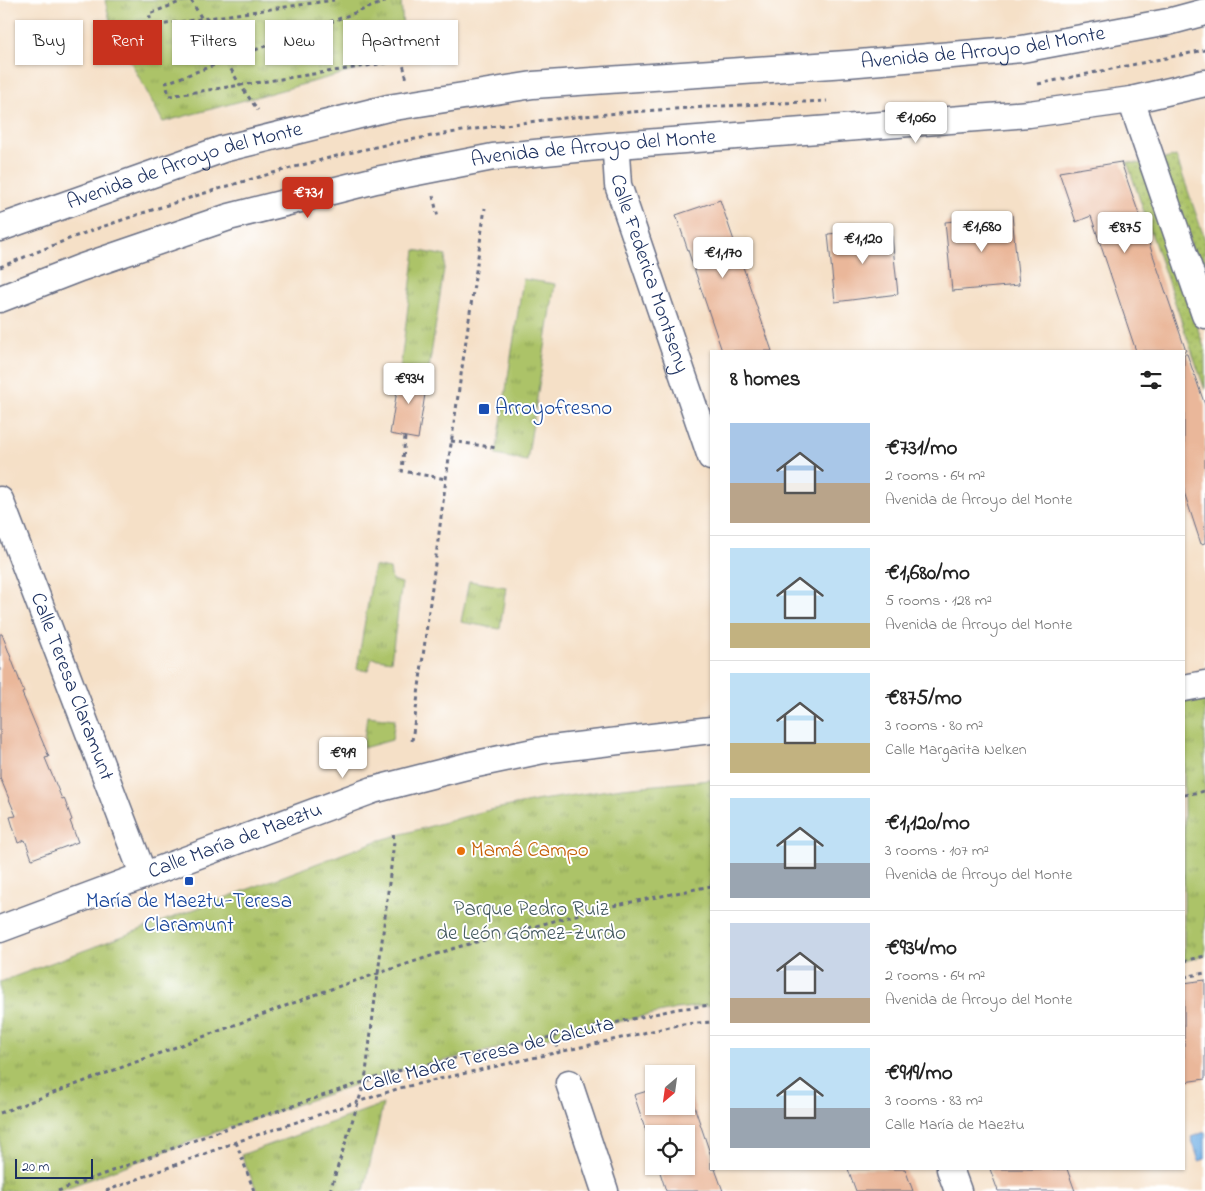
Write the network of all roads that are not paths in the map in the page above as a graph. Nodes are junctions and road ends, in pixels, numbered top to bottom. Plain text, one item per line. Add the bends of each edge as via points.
1 (1205, 12) edge
2 (1205, 83) edge
3 (1131, 100) junction
4 (618, 145) junction
5 (0, 228) edge
6 (0, 299) edge
7 (1205, 315) edge
8 (710, 454) edge
9 (0, 500) edge
10 (1205, 684) edge
11 (1185, 688) edge
12 (710, 730) edge
13 (143, 874) junction
14 (0, 929) edge
15 (569, 1083) dead end
16 (950, 1170) edge
17 (605, 1191) edge
18 (958, 1191) edge

1 - 5 street, Avenida de Arroyo del Monte via 1022,49 533,85 413,104 223,149
2 - 3 street, Avenida de Arroyo del Monte
3 - 4 street, Avenida de Arroyo del Monte via 1029,114
3 - 7 street
4 - 6 street, Avenida de Arroyo del Monte via 493,157 229,217
4 - 8 street, Calle Federica Montseny via 618,185
9 - 13 street, Calle Teresa Claramunt
10 - 11 street
12 - 13 street, Calle María de Maeztu via 542,750 385,786
13 - 14 street, Calle María de Maeztu
15 - 17 street
16 - 18 street

